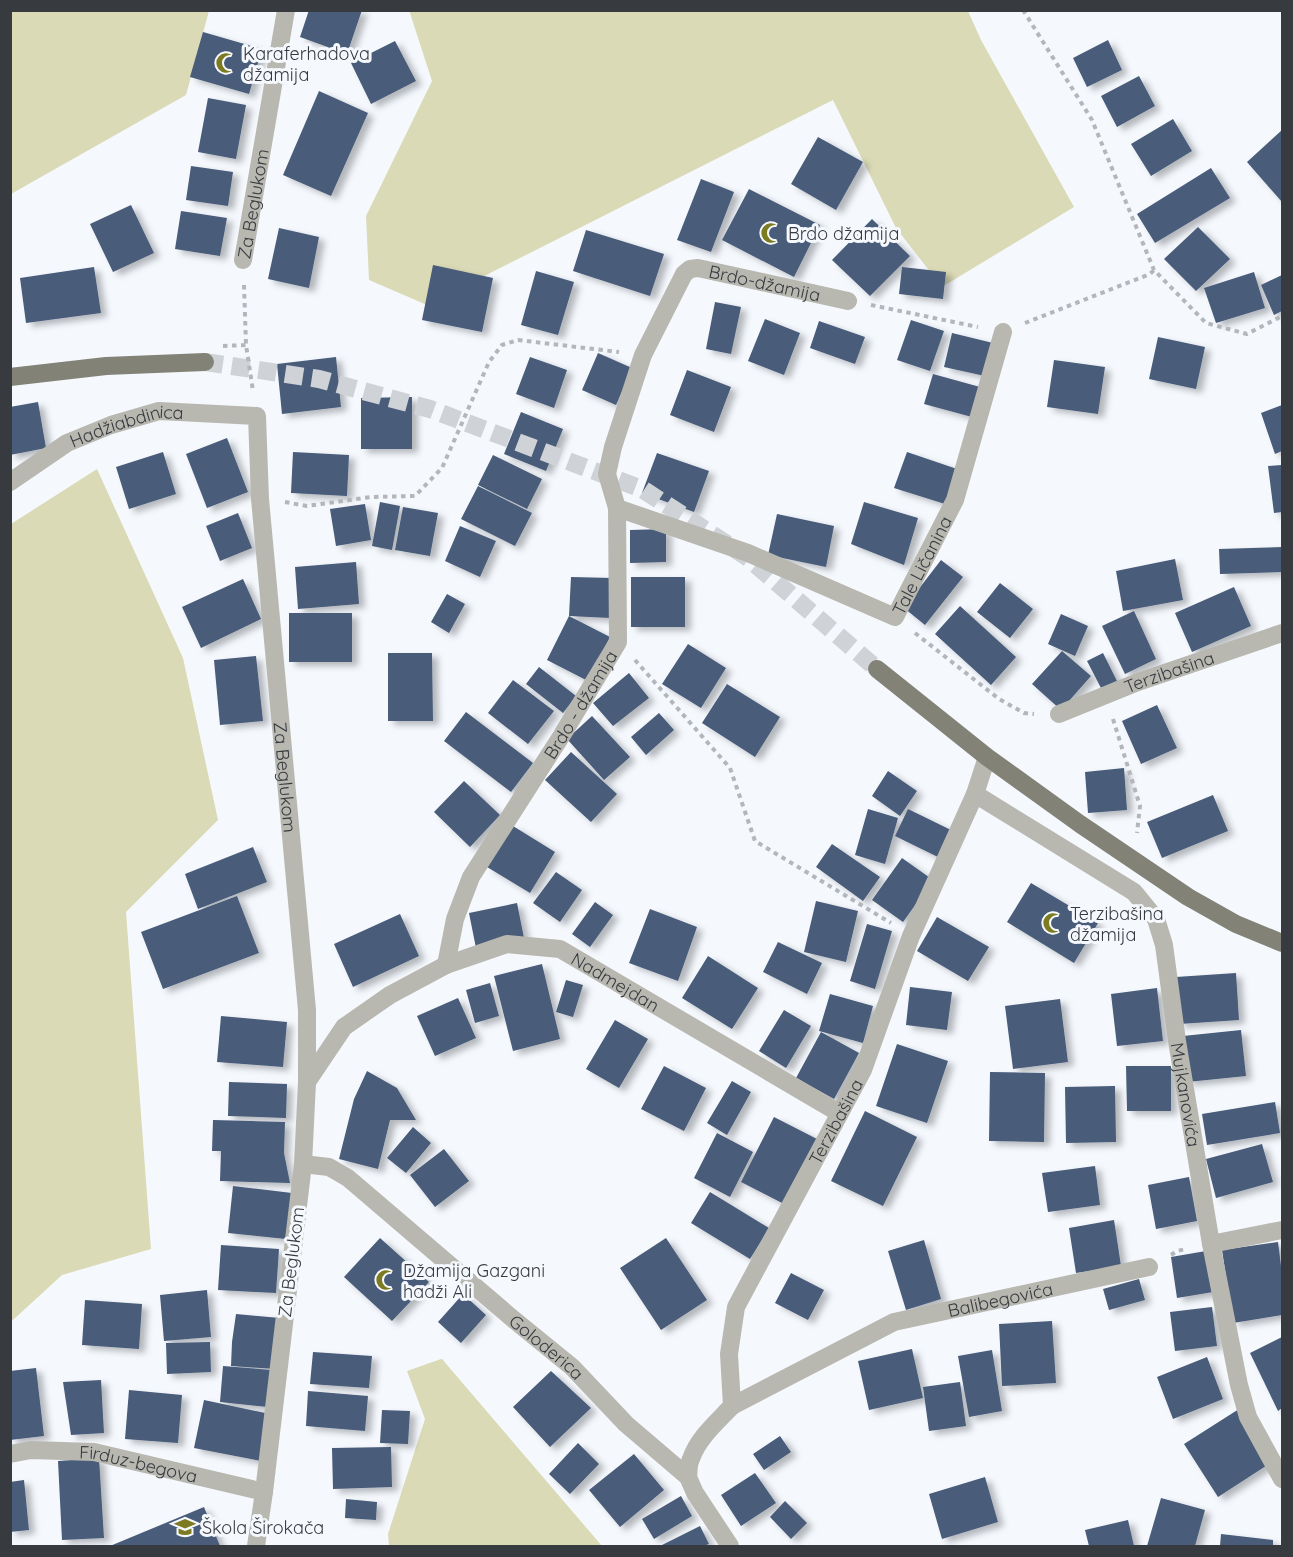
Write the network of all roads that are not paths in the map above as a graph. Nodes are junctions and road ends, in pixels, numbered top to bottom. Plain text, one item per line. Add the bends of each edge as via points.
1 (286, 10) edge
2 (243, 260) road end
3 (684, 274) joint
4 (848, 301) dead end
5 (1003, 332) dead end
6 (205, 362) tunnel mouth
7 (10, 376) edge
8 (257, 416) joint
9 (10, 482) edge
10 (617, 508) junction
11 (1282, 633) edge
12 (877, 669) tunnel mouth
13 (1059, 714) road end
14 (987, 757) junction
15 (975, 794) junction
16 (1282, 943) edge
17 (446, 965) junction
18 (308, 1082) junction
19 (839, 1113) junction
20 (303, 1164) junction
21 (1282, 1230) edge
22 (1211, 1244) junction
23 (1149, 1267) road end
24 (732, 1406) junction
25 (10, 1454) edge
26 (688, 1478) junction
27 (1282, 1479) edge
28 (264, 1492) junction
29 (256, 1546) edge
30 (730, 1546) edge

1 - 2 street, Za Beglukom
3 - 4 street, Brdo-džamija via 698,268
3 - 10 street, Brdo - džamija via 643,355 613,447 607,474
5 - 10 street, Tale Ličanina via 955,500 895,617 748,554
6 - 7 main road via 106,366
8 - 9 street, Hadžiabdinica via 159,411 67,443
8 - 18 street, Za Beglukom via 260,499 307,1010
10 - 17 street, Brdo - džamija via 618,642 471,877 455,919
11 - 13 street, Terzibašina via 1138,682
12 - 14 main road
14 - 15 street, Terzibašina
14 - 16 main road via 1188,897 1236,924
15 - 19 street, Terzibašina via 911,936 863,1070
15 - 22 street, Mujkanovića via 1134,892 1156,919 1164,945
17 - 18 street, Nadmejdan via 390,995 344,1027
17 - 19 street, Nadmejdan via 507,944 560,949
18 - 20 street, Za Beglukom
19 - 24 street, Terzibašina via 736,1307 729,1354
20 - 26 street, Goloderica via 329,1167 348,1178 572,1367 626,1424
20 - 28 street, Za Beglukom
21 - 22 street
22 - 27 street, Mujkanovića via 1248,1417
23 - 24 street, Balibegovića via 894,1322
24 - 26 street via 697,1446
25 - 28 street, Firduz-begova via 31,1450 94,1452
26 - 30 street, Goloderica
28 - 29 street, Za Beglukom

